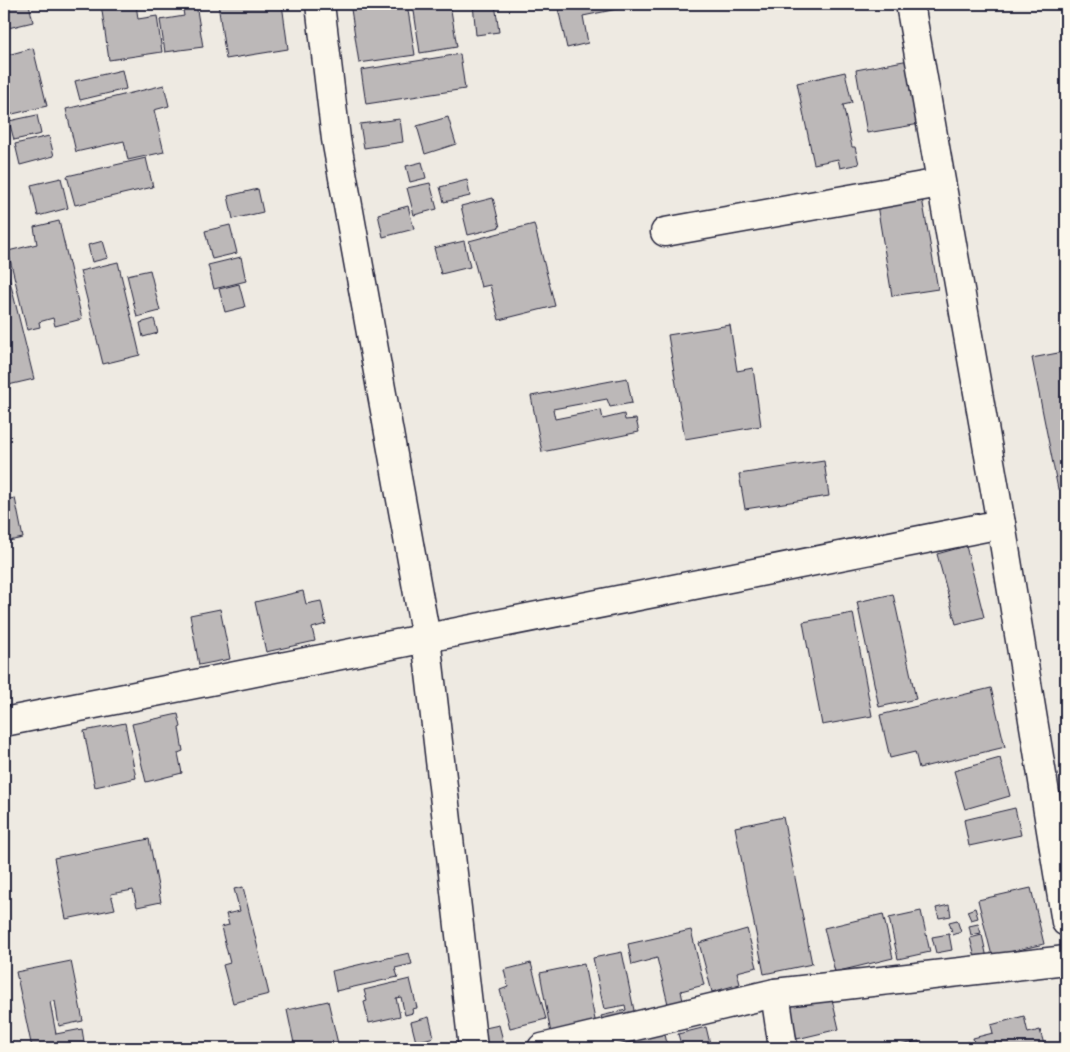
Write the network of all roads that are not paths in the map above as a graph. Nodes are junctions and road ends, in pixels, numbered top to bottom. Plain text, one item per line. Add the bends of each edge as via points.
1 (320, 4) edge
2 (910, 4) edge
3 (940, 183) junction
4 (665, 232) dead end
5 (1001, 524) junction
6 (426, 638) junction
7 (4, 722) edge
8 (1066, 922) edge
9 (1066, 960) edge
10 (775, 993) junction
11 (473, 1048) edge
12 (542, 1048) edge
13 (783, 1048) edge

1 - 6 street via 336,139
2 - 3 street
3 - 4 street
3 - 5 street
5 - 6 street
5 - 8 street
6 - 7 street
6 - 11 street
9 - 10 street
10 - 12 street
10 - 13 street

